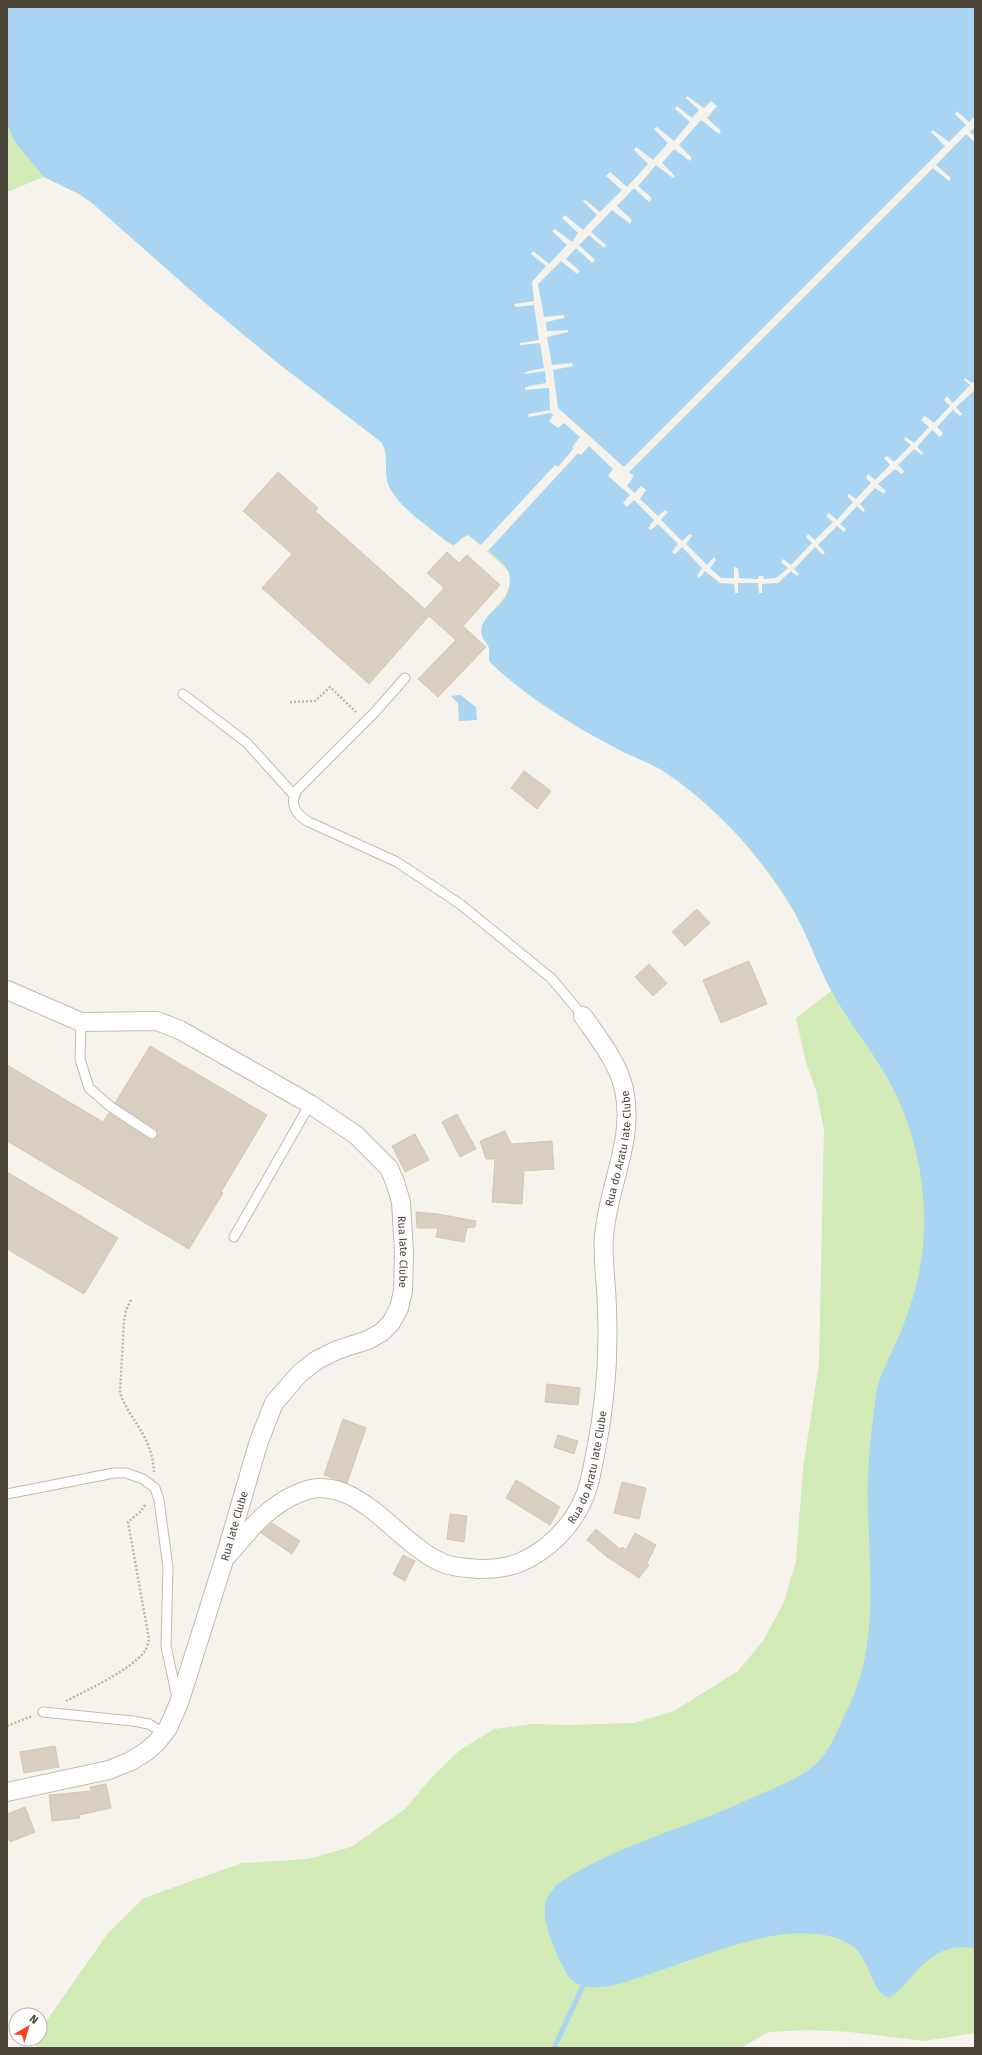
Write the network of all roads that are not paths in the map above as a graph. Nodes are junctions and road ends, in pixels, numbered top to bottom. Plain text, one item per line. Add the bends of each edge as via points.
1 (406, 678) dead end
2 (183, 694) dead end
3 (294, 794) junction
4 (7, 990) edge
5 (583, 1016) joint
6 (81, 1022) junction
7 (310, 1104) junction
8 (152, 1134) dead end
9 (234, 1236) dead end
10 (7, 1494) edge
11 (225, 1557) junction
12 (179, 1703) junction
13 (43, 1712) road end
14 (163, 1734) junction
15 (8, 1793) edge

1 - 3 lane
2 - 3 lane via 247,743
3 - 5 lane via 294,806 300,816 397,862 460,904 551,978
4 - 6 street, Rua Iate Clube
5 - 11 street, Rua do Aratu Iate Clube via 617,1067 624,1090 626,1115 625,1144 606,1212 603,1239 608,1341 604,1402 589,1486 574,1517 548,1545 523,1562 510,1567 489,1569 458,1567 442,1563 359,1500 329,1488 315,1489 301,1491 273,1507
6 - 7 street, Rua Iate Clube via 157,1021 180,1030
6 - 8 lane via 80,1059 89,1088 111,1107
7 - 9 lane
7 - 11 street, Rua Iate Clube via 356,1135 389,1168 396,1182 401,1202 403,1291 399,1308 391,1323 382,1332 317,1360 300,1372 274,1403 265,1422
10 - 12 lane via 114,1473 126,1473 143,1479 155,1488 168,1567 166,1646
11 - 12 street, Rua Iate Clube
12 - 14 street, Rua Iate Clube
13 - 14 lane via 133,1721 149,1724
14 - 15 street, Rua Iate Clube via 147,1751 109,1770

